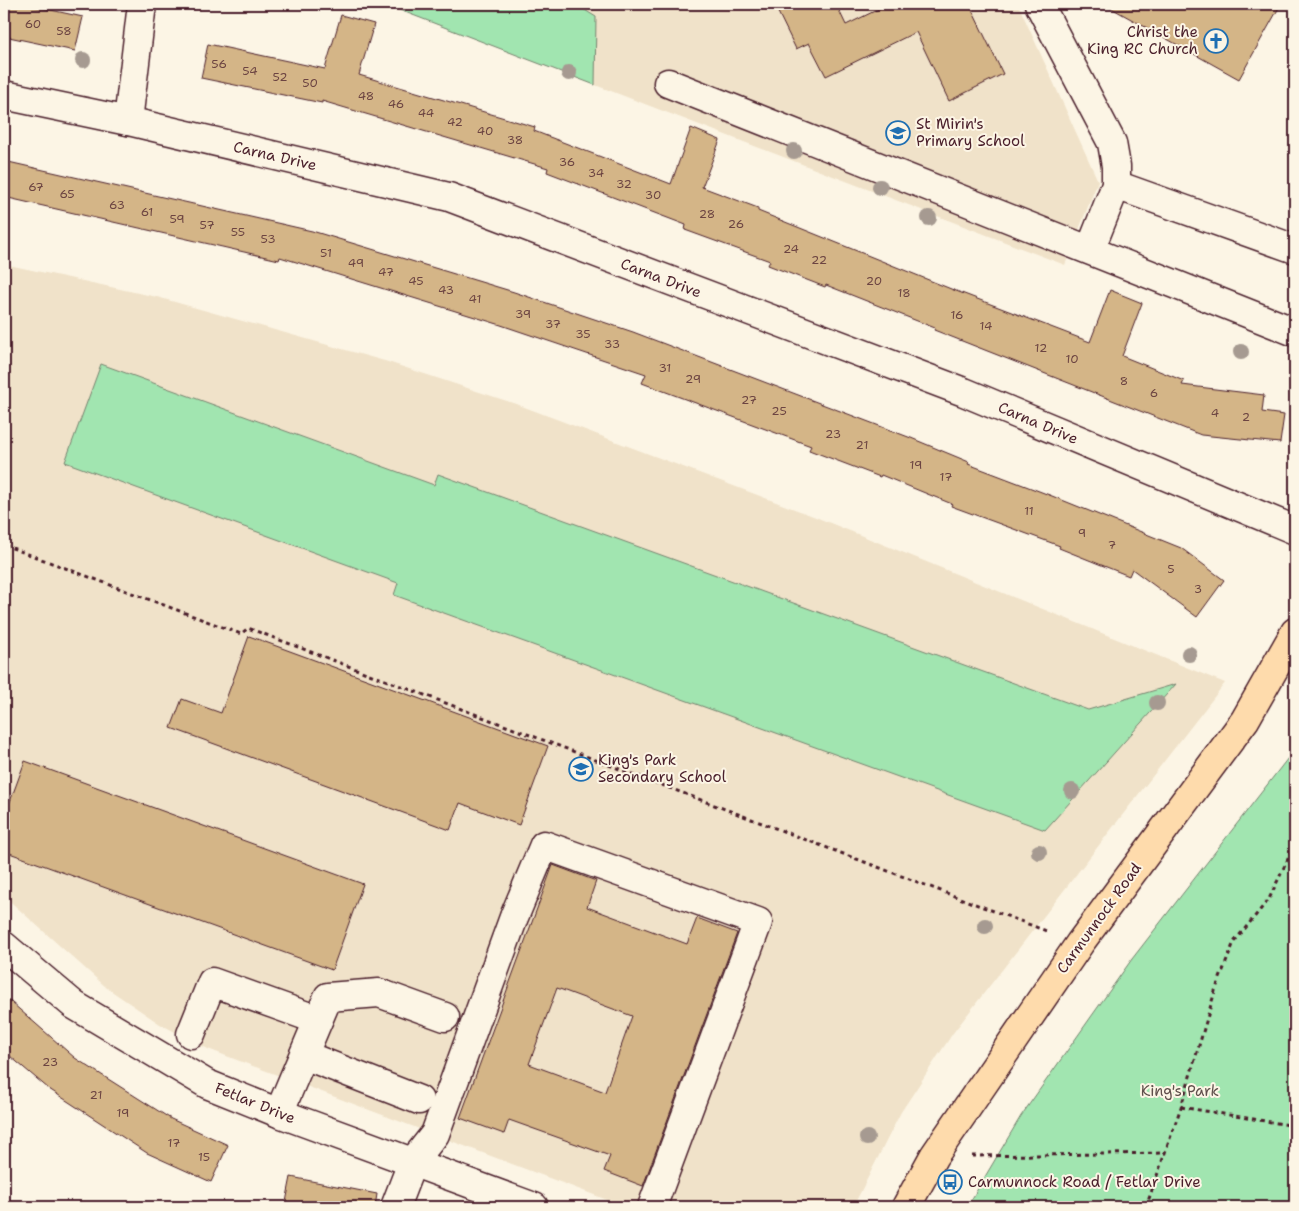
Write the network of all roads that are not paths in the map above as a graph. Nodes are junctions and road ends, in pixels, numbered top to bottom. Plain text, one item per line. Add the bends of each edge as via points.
1 (142, 4) edge
2 (1039, 4) edge
3 (668, 82) dead end
4 (4, 95) edge
5 (128, 121) junction
6 (1116, 185) junction
7 (1295, 249) edge
8 (1090, 250) junction
9 (1295, 332) edge
10 (1295, 530) edge
11 (1295, 632) edge
12 (4, 946) edge
13 (445, 1017) dead end
14 (318, 1020) junction
15 (191, 1034) dead end
16 (304, 1055) junction
17 (419, 1100) dead end
18 (279, 1113) junction
19 (412, 1163) junction
20 (395, 1207) edge
21 (534, 1207) edge
22 (652, 1207) edge
23 (906, 1207) edge

1 - 5 street
2 - 6 street via 1112,143
3 - 8 street
4 - 5 street, Carna Drive
5 - 10 street, Carna Drive via 449,197 964,392
6 - 7 street
6 - 8 street
8 - 9 street
11 - 23 main road, Carmunnock Road via 1245,720 1080,943 934,1156
12 - 18 street, Fetlar Drive via 74,1005 206,1084
13 - 14 street via 379,993 328,997
14 - 15 street via 212,982
14 - 16 street
16 - 17 street
16 - 18 street
18 - 19 street, Fetlar Drive
19 - 20 street
19 - 21 street, Fetlar Drive
19 - 22 street via 435,1134 514,916 544,846 758,922

